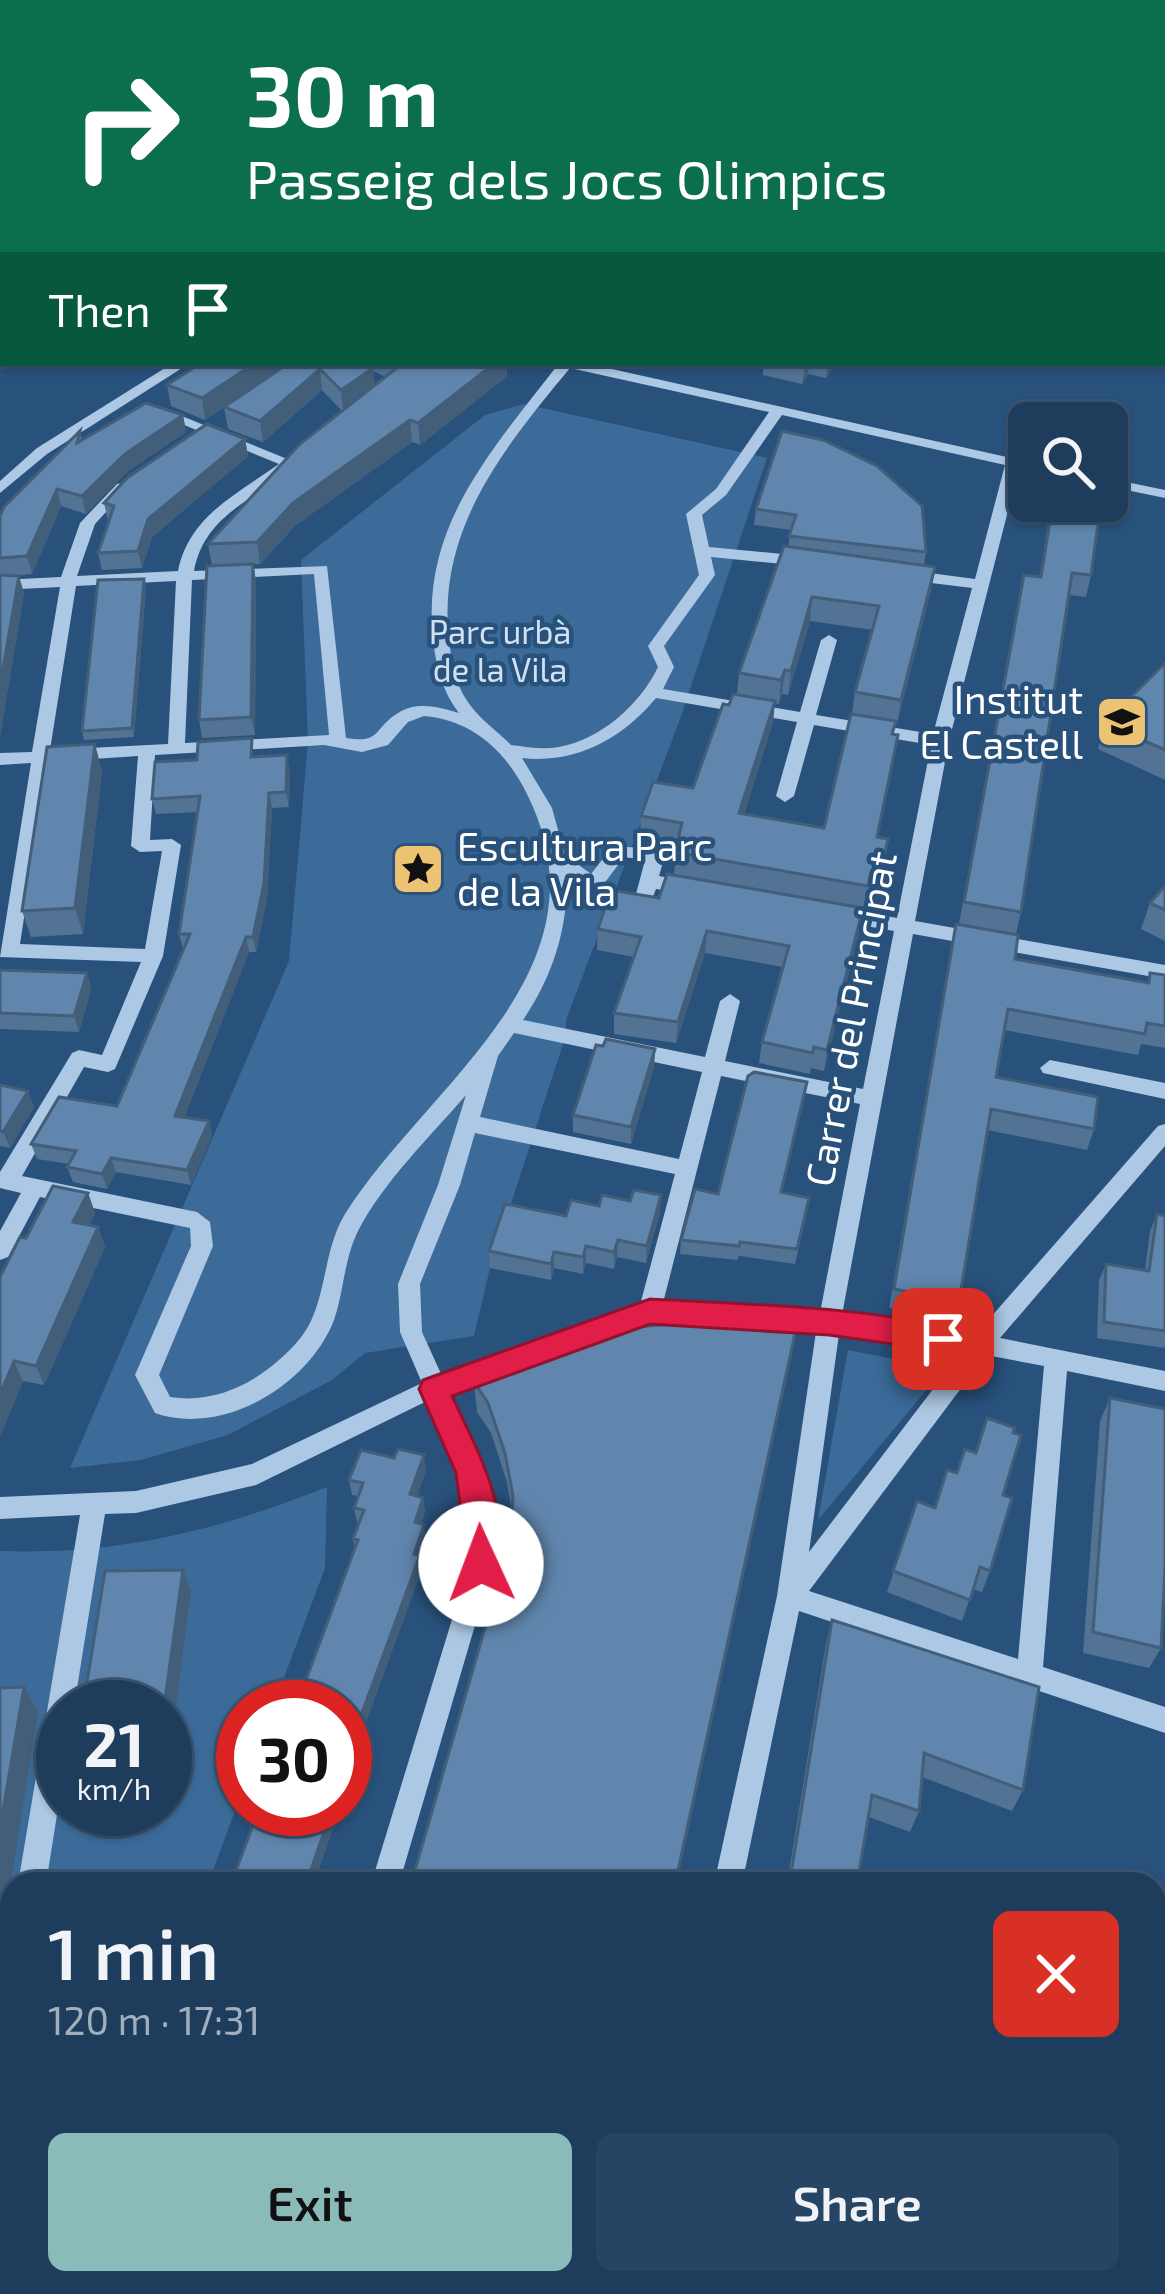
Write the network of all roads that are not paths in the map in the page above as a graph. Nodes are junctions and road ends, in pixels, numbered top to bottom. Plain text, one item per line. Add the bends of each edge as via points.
1 (178, 366) edge
2 (564, 366) edge
3 (580, 366) edge
4 (125, 398) junction
5 (778, 410) junction
6 (224, 419) edge
7 (207, 430) junction
8 (190, 441) edge
9 (306, 451) edge
10 (1008, 461) edge
11 (290, 463) junction
12 (141, 474) edge
13 (1128, 486) edge
14 (0, 489) edge
15 (1165, 494) edge
16 (1008, 499) edge
17 (700, 551) junction
18 (821, 564) edge
19 (888, 572) edge
20 (186, 576) junction
21 (67, 582) junction
22 (977, 584) junction
23 (0, 585) edge
24 (829, 640) dead end
25 (650, 692) junction
26 (805, 721) junction
27 (477, 724) junction
28 (940, 741) junction
29 (338, 742) junction
30 (176, 748) junction
31 (505, 749) junction
32 (147, 750) junction
33 (39, 757) junction
34 (0, 759) edge
35 (785, 796) dead end
36 (556, 858) junction
37 (719, 893) edge
38 (812, 909) edge
39 (905, 926) junction
40 (5, 951) edge
41 (153, 956) junction
42 (1165, 972) edge
43 (730, 1000) dead end
44 (507, 1024) junction
45 (489, 1051) junction
46 (711, 1066) junction
47 (1050, 1068) dead end
48 (1165, 1091) edge
49 (872, 1099) junction
50 (468, 1123) junction
51 (1165, 1132) edge
52 (684, 1168) junction
53 (4, 1181) edge
54 (34, 1187) junction
55 (0, 1251) edge
56 (650, 1311) junction
57 (829, 1323) junction
58 (981, 1344) junction
59 (1055, 1359) junction
60 (1165, 1381) edge
61 (434, 1389) junction
62 (94, 1507) junction
63 (0, 1508) edge
64 (790, 1596) junction
65 (1029, 1676) junction
66 (1165, 1720) edge
67 (34, 1872) edge
68 (389, 1872) edge
69 (731, 1872) edge

1 - 4 street
2 - 27 street via 458,515 439,583 443,657 456,698
3 - 5 street
4 - 7 street
4 - 14 street via 42,451
5 - 10 street
5 - 17 street via 721,492 694,514
6 - 7 street
7 - 8 street
7 - 11 street
9 - 11 street
11 - 20 street via 212,520 194,541
12 - 21 street via 88,524
13 - 15 street
16 - 22 street, Carrer del Principat
17 - 18 street
17 - 25 street via 707,574 656,646 665,673
19 - 22 street
20 - 21 street
20 - 29 street via 321,568
20 - 30 street
21 - 23 street
21 - 33 street
22 - 28 street, Carrer del Principat
24 - 26 street
25 - 26 street
25 - 31 street via 607,734 578,748
26 - 28 street
26 - 35 street
27 - 29 street via 414,712 398,717 382,742
27 - 31 street
28 - 39 street, Carrer del Principat
29 - 30 street
30 - 32 street
31 - 36 street via 547,812
32 - 33 street
32 - 41 street via 140,847 172,845
33 - 34 street
33 - 40 street
36 - 37 street via 593,884 619,850 656,855 646,891
36 - 44 street via 554,926 542,968
38 - 39 street
39 - 42 street
39 - 49 street, Carrer del Principat
40 - 41 street
41 - 53 street via 108,1064 79,1058
43 - 46 street
44 - 45 street
44 - 46 street
45 - 50 street
45 - 54 street via 352,1222 310,1344 229,1406 190,1413 163,1406 146,1375 202,1246 197,1221
46 - 49 street
46 - 52 street
47 - 48 street
49 - 57 street, Carrer del Principat
50 - 52 street
50 - 61 street via 409,1284 411,1332
51 - 58 street
52 - 56 street
53 - 54 street
54 - 55 street
56 - 57 street
56 - 61 street
57 - 58 street
57 - 64 street, Carrer del Principat
58 - 59 street
58 - 64 street
59 - 60 street
59 - 65 street
61 - 62 street via 256,1474
61 - 68 street via 472,1473 481,1564
62 - 63 street
62 - 67 street
64 - 65 street
64 - 69 street, Carrer del Principat
65 - 66 street

